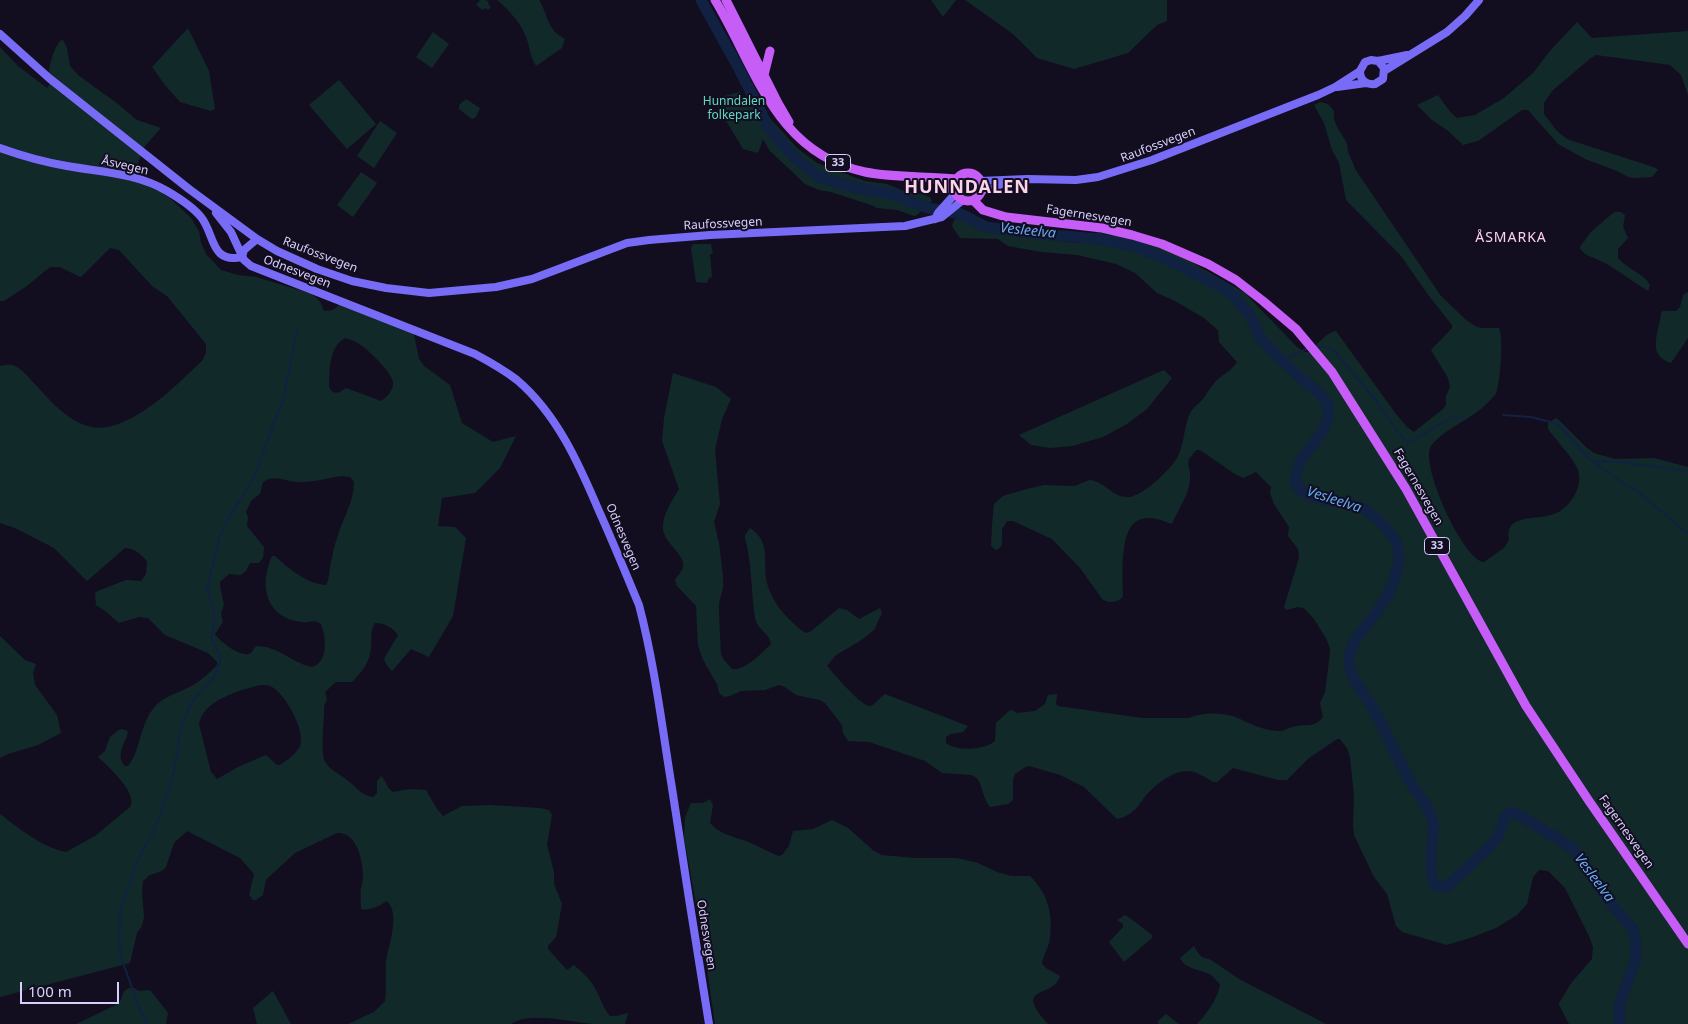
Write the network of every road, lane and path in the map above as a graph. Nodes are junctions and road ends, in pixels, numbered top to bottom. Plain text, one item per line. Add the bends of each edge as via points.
1 (715, 0) edge
2 (726, 0) edge
3 (1479, 0) edge
4 (0, 34) edge
5 (770, 51) dead end
6 (1409, 54) junction
7 (1378, 61) junction
8 (1360, 71) junction
9 (1384, 72) junction
10 (764, 75) junction
11 (1366, 83) junction
12 (1335, 87) junction
13 (797, 135) junction
14 (0, 148) edge
15 (932, 178) junction
16 (956, 179) junction
17 (978, 191) junction
18 (955, 192) junction
19 (963, 200) junction
20 (210, 204) junction
21 (936, 219) junction
22 (248, 233) junction
23 (257, 239) junction
24 (238, 248) junction
25 (242, 256) junction
26 (1688, 944) edge
27 (709, 1024) edge

1 - 13 main road, 33 via 767,98
2 - 10 main road, 33
3 - 6 main road, Raufossvegen via 1446,32
4 - 20 main road, Raufossvegen via 49,78
5 - 10 main road
6 - 7 main road, Raufossvegen
6 - 9 main road, Raufossvegen
7 - 8 main road, Raufossvegen via 1365,62
7 - 9 main road
8 - 11 main road
8 - 12 main road, Raufossvegen
9 - 11 main road, Raufossvegen via 1378,83
10 - 13 main road, 33
11 - 12 main road, Raufossvegen
12 - 17 main road, Raufossvegen via 1152,160 1098,178 1006,181
13 - 15 main road, 33 via 819,152 851,168 886,175
14 - 25 main road, Åsvegen via 30,158 137,178 154,185 200,215 221,255
15 - 16 main road, 33
15 - 18 main road, 33
16 - 17 main road, 33 via 961,175 975,176
16 - 18 main road
17 - 19 main road
17 - 26 main road, Fagernesvegen / 33 via 980,208 987,212 1102,228 1162,244 1236,280 1296,329 1332,372 1406,489 1526,706
18 - 19 main road, 33
18 - 21 main road
19 - 21 main road, Raufossvegen via 951,212
20 - 22 main road, Raufossvegen
20 - 24 main road, Odnesvegen via 228,227
21 - 23 main road, Raufossvegen via 880,228 710,235 627,243 532,278 496,287 429,293 352,281 317,269
22 - 23 main road, Raufossvegen
22 - 24 main road via 239,240
23 - 25 main road, Odnesvegen
24 - 25 main road, Odnesvegen
25 - 27 main road, Odnesvegen via 253,267 476,354 517,380 568,443 635,596 645,629 659,698

